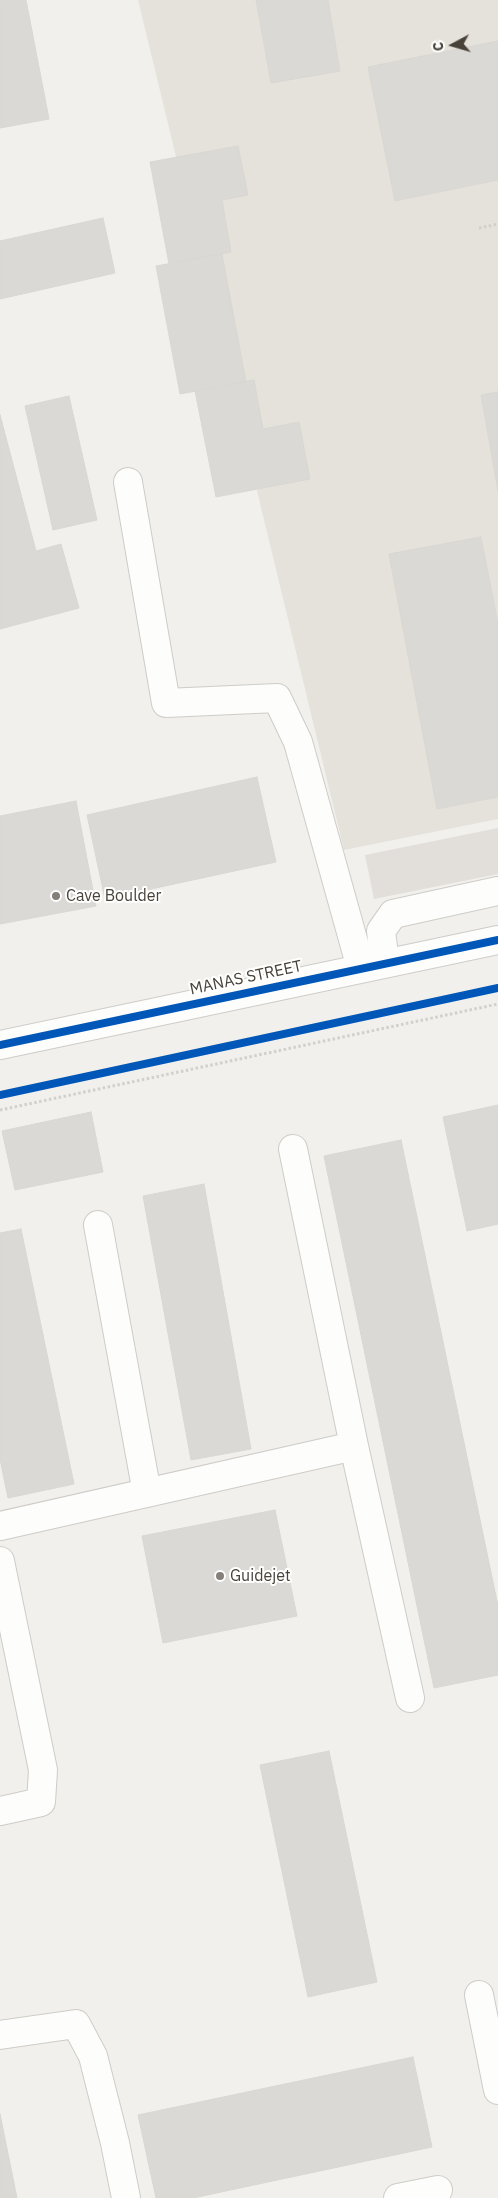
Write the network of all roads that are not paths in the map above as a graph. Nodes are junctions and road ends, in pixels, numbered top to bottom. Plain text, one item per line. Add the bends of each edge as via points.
1 (128, 482) dead end
2 (498, 891) edge
3 (498, 940) edge
4 (373, 966) junction
5 (0, 1045) edge
6 (293, 1149) dead end
7 (98, 1225) dead end
8 (354, 1446) junction
9 (147, 1493) junction
10 (0, 1526) edge
11 (0, 1561) edge
12 (410, 1698) dead end
13 (0, 1811) edge
14 (480, 1995) dead end
15 (0, 2035) edge
16 (498, 2090) edge
17 (438, 2190) dead end
18 (126, 2198) edge
19 (398, 2198) edge

1 - 4 street via 166,702 277,698 298,742
2 - 4 street via 392,914 382,931
3 - 4 street, MANAS STREET
4 - 5 street, MANAS STREET
6 - 8 street
7 - 9 street
8 - 9 street
8 - 12 street
9 - 10 street
11 - 13 street via 43,1770 41,1802
14 - 16 street
15 - 18 street via 76,2024 93,2056
17 - 19 street

